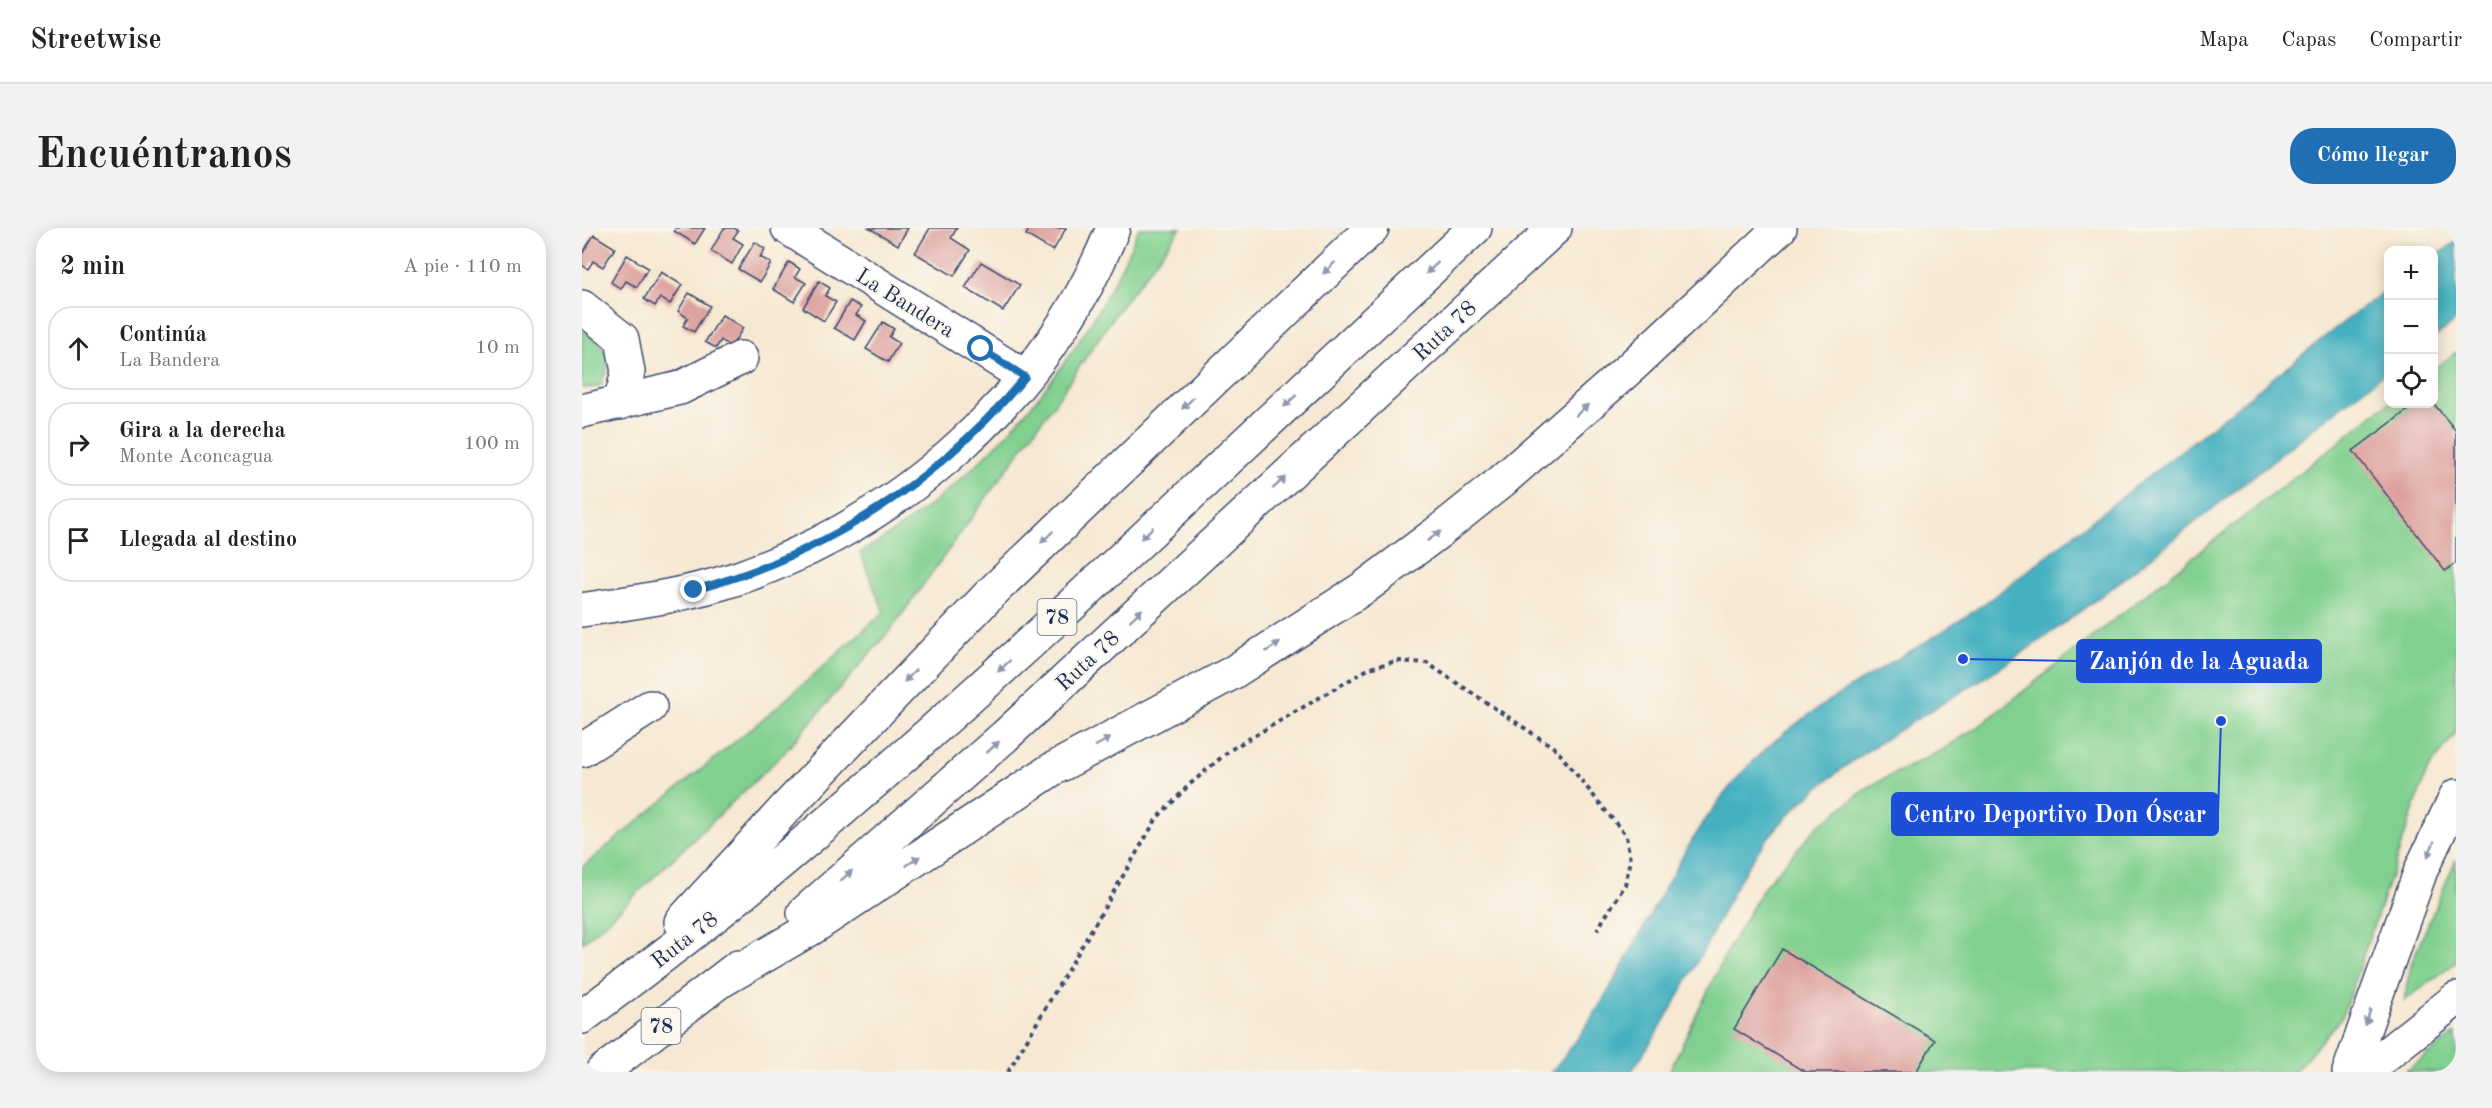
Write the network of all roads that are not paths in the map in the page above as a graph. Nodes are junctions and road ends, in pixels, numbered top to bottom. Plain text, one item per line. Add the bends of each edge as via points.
1 (788, 228) edge
2 (1113, 228) edge
3 (1372, 228) edge
4 (1475, 228) edge
5 (1555, 228) edge
6 (1780, 228) edge
7 (582, 307) edge
8 (741, 358) dead end
9 (1025, 377) junction
10 (620, 403) junction
11 (582, 411) edge
12 (582, 610) edge
13 (650, 707) dead end
14 (582, 750) edge
15 (2456, 796) edge
16 (721, 981) junction
17 (623, 986) junction
18 (2456, 999) edge
19 (582, 1017) edge
20 (602, 1072) edge
21 (2349, 1072) edge
22 (2364, 1072) edge

1 - 9 main road, La Bandera
2 - 9 main road via 1075,306
3 -> 17 main road via 991,593
4 -> 17 main road, Ruta 78 / 78 via 943,721 792,853
16 -> 5 main road, Ruta 78 / 78 via 997,743
16 -> 6 main road via 812,928 1052,770 1232,673 1365,587 1502,481
7 - 10 main road via 622,339 628,372
8 - 10 main road via 680,388
9 - 12 main road via 996,411 930,473 826,539 737,578
10 - 11 main road
13 - 14 main road
15 -> 21 main road via 2418,880
16 - 20 main road, Ruta 78 / 78
17 - 19 main road, Ruta 78 / 78
18 - 22 main road

